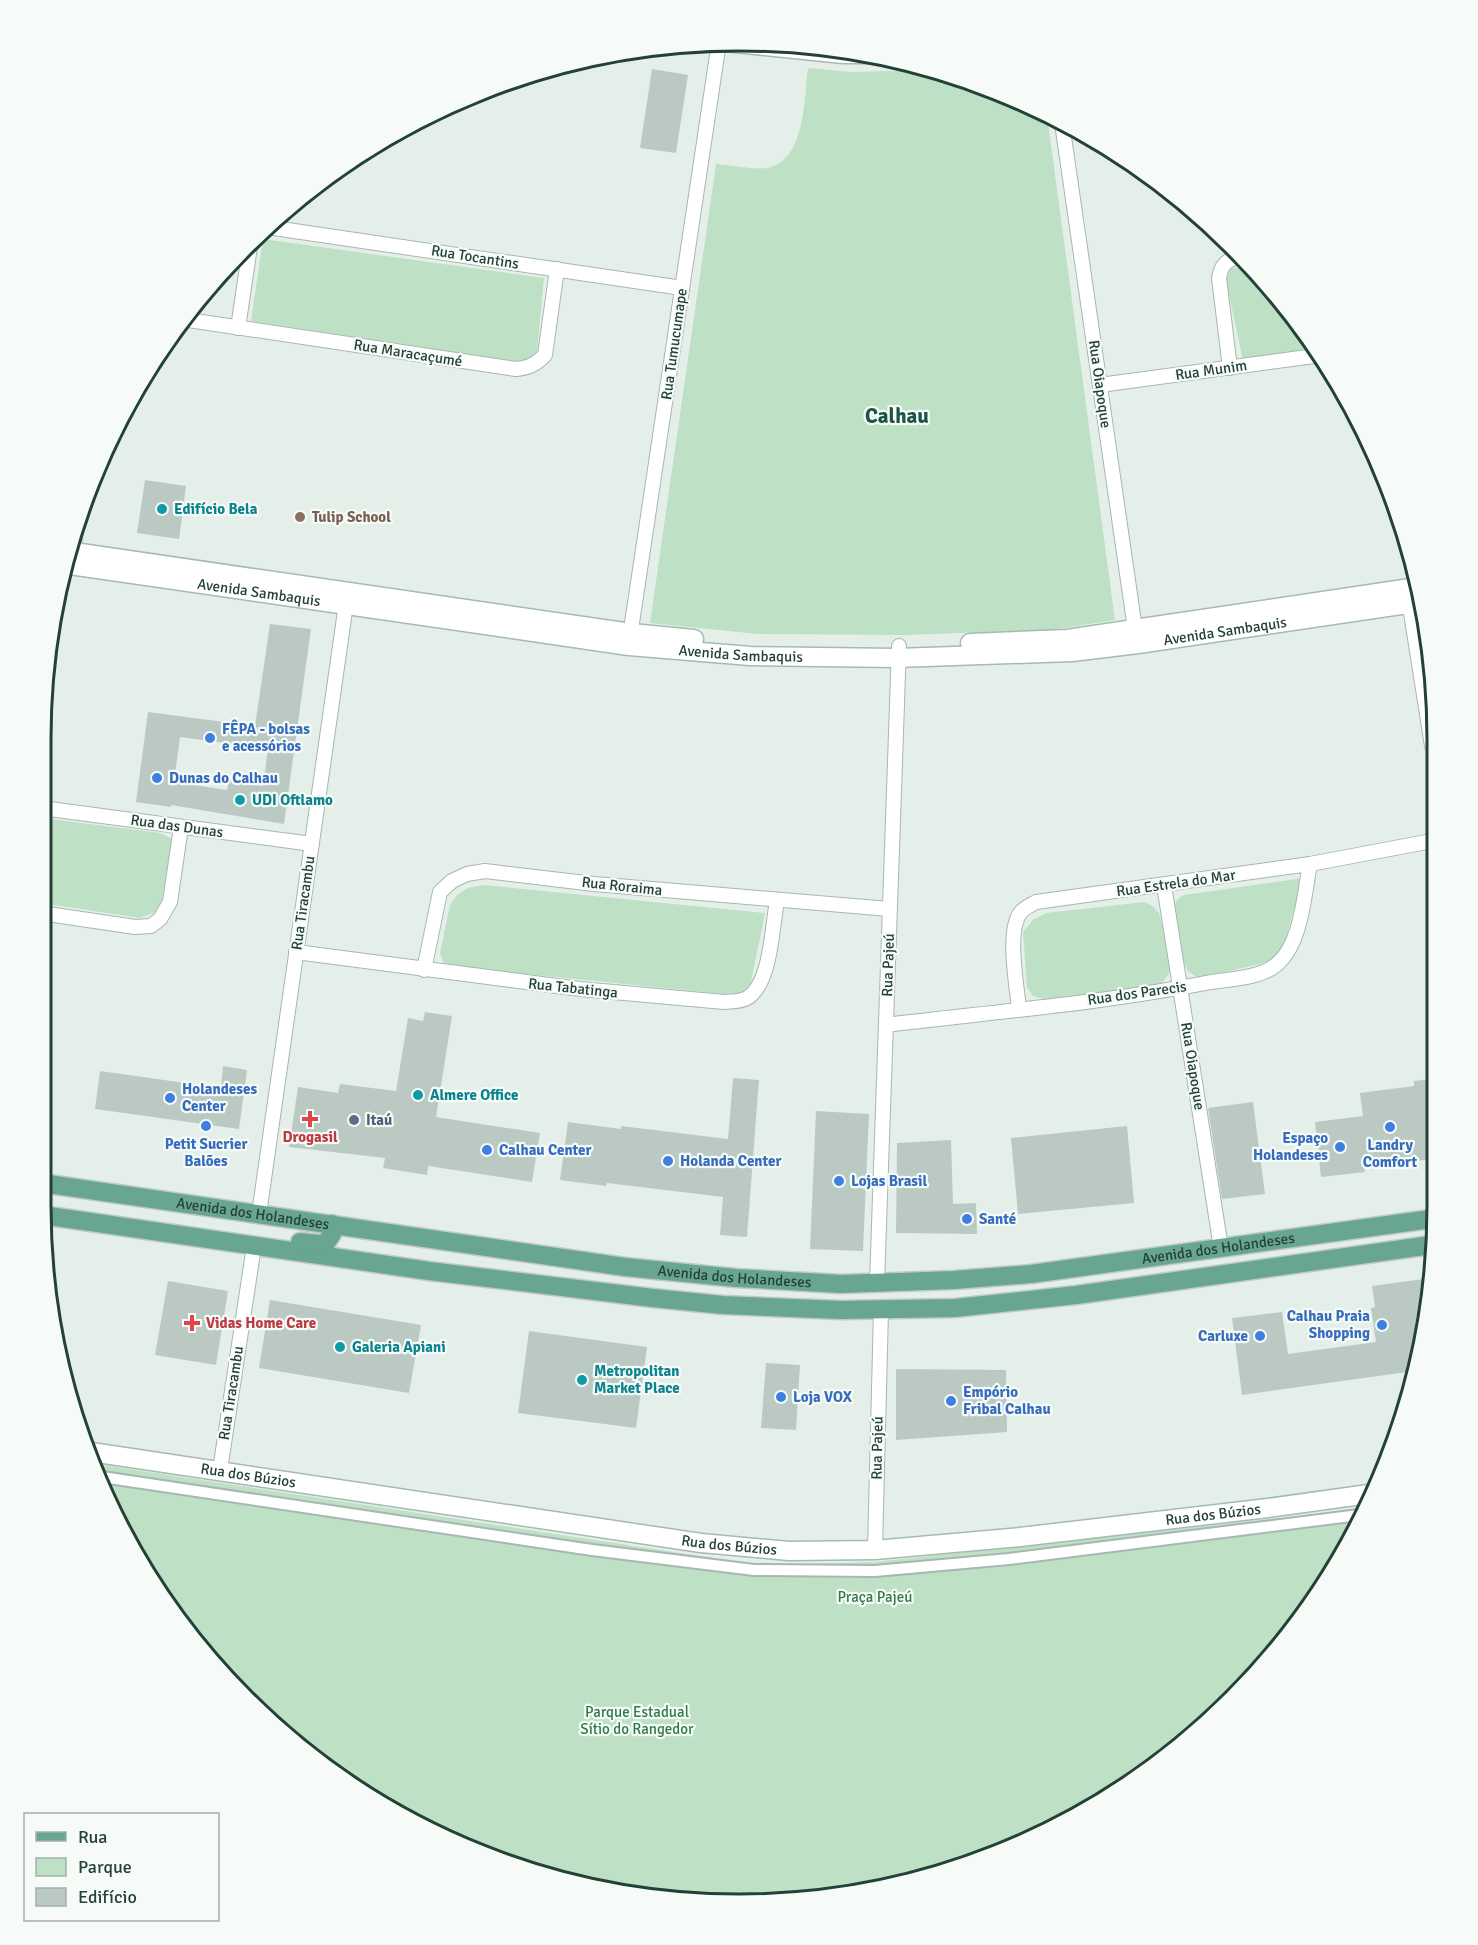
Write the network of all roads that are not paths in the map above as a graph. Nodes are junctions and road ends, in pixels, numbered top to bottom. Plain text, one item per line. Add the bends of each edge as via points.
1 (718, 51) edge
2 (1063, 133) edge
3 (278, 229) edge
4 (248, 258) edge
5 (1231, 259) edge
6 (557, 269) junction
7 (682, 288) junction
8 (193, 321) edge
9 (238, 328) junction
10 (1311, 357) edge
11 (1230, 368) junction
12 (1100, 386) junction
13 (75, 559) edge
14 (1412, 595) edge
15 (347, 598) junction
16 (1415, 613) edge
17 (1137, 637) junction
18 (630, 640) junction
19 (898, 652) junction
20 (1426, 699) edge
21 (51, 809) edge
22 (181, 827) junction
23 (1427, 842) edge
24 (312, 844) junction
25 (1310, 864) junction
26 (1164, 885) junction
27 (777, 901) junction
28 (889, 909) junction
29 (51, 914) edge
30 (296, 952) junction
31 (424, 970) junction
32 (1181, 988) junction
33 (1019, 1009) junction
34 (886, 1024) junction
35 (51, 1184) edge
36 (51, 1198) edge
37 (165, 1200) junction
38 (259, 1214) junction
39 (51, 1217) edge
40 (1427, 1220) edge
41 (332, 1224) junction
42 (192, 1237) junction
43 (254, 1246) junction
44 (1426, 1246) edge
45 (1221, 1248) junction
46 (878, 1283) junction
47 (880, 1310) junction
48 (97, 1453) edge
49 (220, 1470) junction
50 (107, 1478) edge
51 (1363, 1495) edge
52 (1353, 1516) edge
53 (875, 1550) junction

1 - 7 street, Rua Tumucumape
2 - 12 street, Rua Oiapoque
3 - 6 street, Rua Tocantins
4 - 9 street
5 - 11 street via 1225,262 1219,278
6 - 7 street, Rua Tocantins
6 - 9 street, Rua Maracaçumé via 545,355 527,368
7 - 18 street, Rua Tumucumape
8 - 9 street, Rua Maracaçumé
10 - 11 street, Rua Munim
11 - 12 street, Rua Munim
12 - 17 street, Rua Oiapoque
13 - 15 main road, Avenida Sambaquis
14 - 17 main road, Avenida Sambaquis
15 - 18 main road, Avenida Sambaquis
15 - 24 street, Rua Tiracambu
16 - 20 street
17 - 19 main road, Avenida Sambaquis via 1072,652
18 - 19 main road, Avenida Sambaquis via 750,656
19 - 28 street, Rua Pajeú
21 - 22 street, Rua das Dunas
22 - 24 street, Rua das Dunas
22 - 29 street via 170,902 151,926
23 - 25 street, Rua Estrela do Mar
24 - 30 street, Rua Tiracambu
25 - 26 street, Rua Estrela do Mar
25 - 32 street, Rua dos Parecis via 1295,937 1287,955 1274,967 1257,974
26 - 32 street, Rua Oiapoque
26 - 33 street, Rua Estrela do Mar via 1036,902 1022,910 1015,922 1013,940
27 - 28 street, Rua Roraima
27 - 31 street, Rua Roraima via 485,871 467,874 440,892
27 - 31 street, Rua Tabatinga via 765,970 761,982 745,999 723,1002
28 - 34 street, Rua Pajeú
30 - 31 street, Rua Tabatinga
30 - 38 street, Rua Tiracambu
32 - 33 street, Rua dos Parecis
32 - 45 street, Rua Oiapoque
33 - 34 street, Rua dos Parecis
34 - 46 street, Rua Pajeú
35 - 37 main road, Avenida dos Holandeses
36 - 37 main road via 59,1192 141,1204
37 - 38 main road, Avenida dos Holandeses
38 - 41 main road, Avenida dos Holandeses
39 - 42 main road, Avenida dos Holandeses
40 - 45 main road, Avenida dos Holandeses
41 - 42 main road via 331,1237 319,1244 212,1231
41 - 46 main road, Avenida dos Holandeses via 625,1267 736,1278
42 - 43 main road, Avenida dos Holandeses
43 - 47 main road, Avenida dos Holandeses via 665,1299
43 - 49 street, Rua Tiracambu
44 - 47 main road, Avenida dos Holandeses via 1076,1295 955,1308
45 - 46 main road, Avenida dos Holandeses via 1031,1274
47 - 53 street, Rua Pajeú
48 - 49 main road, Rua dos Búzios
49 - 53 main road, Rua dos Búzios via 747,1548
50 - 52 street via 592,1550 754,1570 875,1571 1009,1559
51 - 53 main road, Rua dos Búzios via 1020,1537

